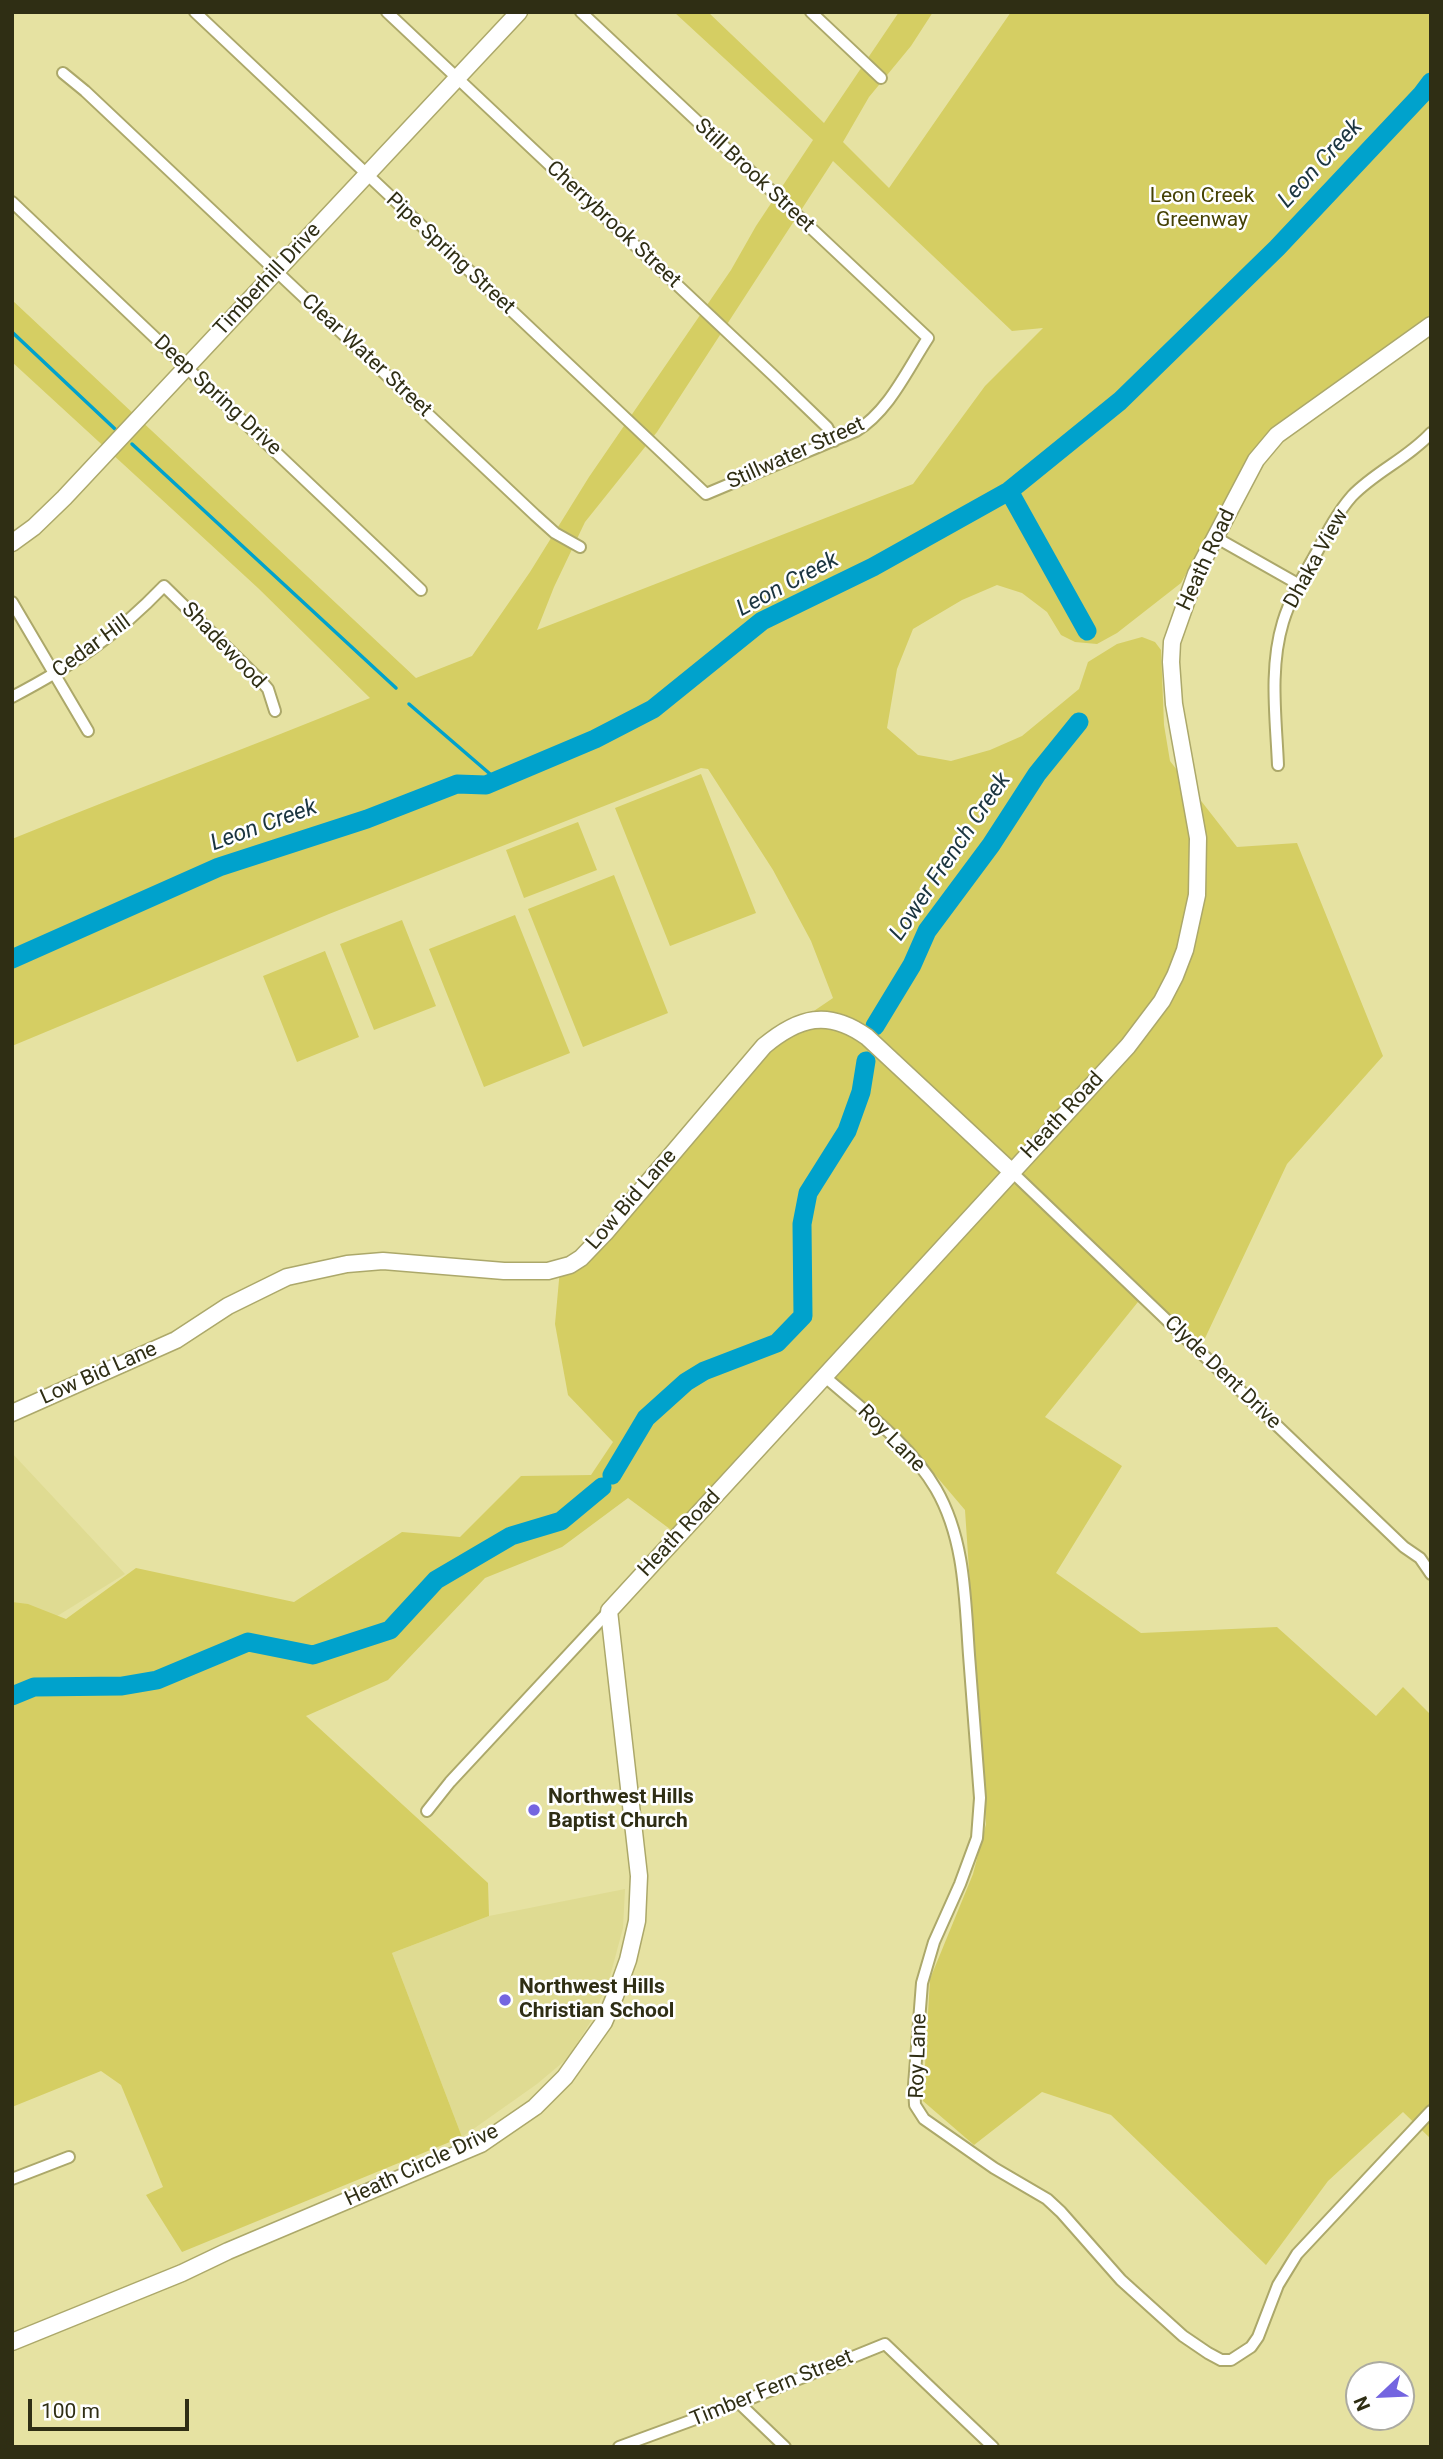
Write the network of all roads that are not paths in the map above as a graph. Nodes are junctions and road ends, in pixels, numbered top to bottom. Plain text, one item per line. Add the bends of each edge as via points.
1 (195, 12) edge
2 (387, 12) edge
3 (519, 12) edge
4 (581, 12) edge
5 (811, 12) edge
6 (64, 73) dead end
7 (457, 78) junction
8 (881, 79) dead end
9 (366, 176) junction
10 (12, 202) edge
11 (276, 271) junction
12 (1431, 326) edge
13 (928, 338) joint
14 (186, 367) junction
15 (1431, 433) edge
16 (834, 441) junction
17 (706, 494) joint
18 (1215, 537) junction
19 (12, 543) edge
20 (580, 547) dead end
21 (1298, 584) junction
22 (164, 586) joint
23 (421, 590) dead end
24 (12, 602) edge
25 (55, 675) junction
26 (12, 697) edge
27 (275, 711) dead end
28 (88, 731) dead end
29 (1278, 765) dead end
30 (1012, 1172) junction
31 (824, 1377) junction
32 (12, 1413) edge
33 (1431, 1549) edge
34 (1420, 1558) junction
35 (1431, 1574) edge
36 (609, 1611) junction
37 (427, 1811) dead end
38 (1431, 2110) edge
39 (69, 2157) dead end
40 (12, 2179) edge
41 (12, 2342) edge
42 (739, 2403) junction
43 (619, 2447) edge
44 (785, 2447) edge
45 (993, 2447) edge

1 - 9 street, Pipe Spring Street
2 - 7 street, Cherrybrook Street
3 - 7 street, Timberhill Drive
4 - 13 street, Still Brook Street
5 - 8 street
6 - 11 street, Clear Water Street
7 - 9 street, Timberhill Drive
7 - 16 street, Cherrybrook Street via 827,427
9 - 11 street, Timberhill Drive
9 - 17 street, Pipe Spring Street
10 - 14 street, Deep Spring Drive
11 - 14 street, Timberhill Drive
11 - 20 street, Clear Water Street via 535,515
12 - 18 street, Heath Road via 1277,435 1256,460
13 - 16 street, Stillwater Street via 878,415
14 - 19 street, Timberhill Drive via 64,498
14 - 23 street, Deep Spring Drive
15 - 21 street, Dhaka View via 1416,450 1352,496
16 - 17 street, Stillwater Street
18 - 21 street
18 - 30 street, Heath Road via 1177,625 1171,662 1198,848 1197,895 1185,950 1146,1024
21 - 29 street, Dhaka View via 1283,622 1274,673
22 - 25 street, Cedar Hill via 115,633
22 - 27 street, Shadewood via 262,682
24 - 25 street
25 - 26 street, Cedar Hill
25 - 28 street
30 - 31 street, Heath Road
30 - 32 street, Low Bid Lane via 867,1037 841,1023 811,1020 764,1046 605,1233 570,1265 548,1271 504,1271 383,1261 317,1269 287,1277 176,1340
30 - 34 street, Clyde Dent Drive
31 - 36 street, Heath Road
31 - 38 street, Roy Lane via 896,1439 925,1472 952,1524 963,1577 979,1824 922,1983 914,2085 915,2105 924,2119 1047,2199 1121,2280 1183,2336 1221,2360 1231,2360 1258,2337 1278,2285 1297,2254
33 - 34 street
34 - 35 street, Clyde Dent Drive
36 - 37 street, Heath Road
36 - 41 street, Heath Circle Drive via 639,1877 637,1921 628,1960 604,2022 565,2077 535,2107 481,2144
39 - 40 street
42 - 43 street, Timber Fern Street
42 - 44 street
42 - 45 street, Timber Fern Street via 885,2344

